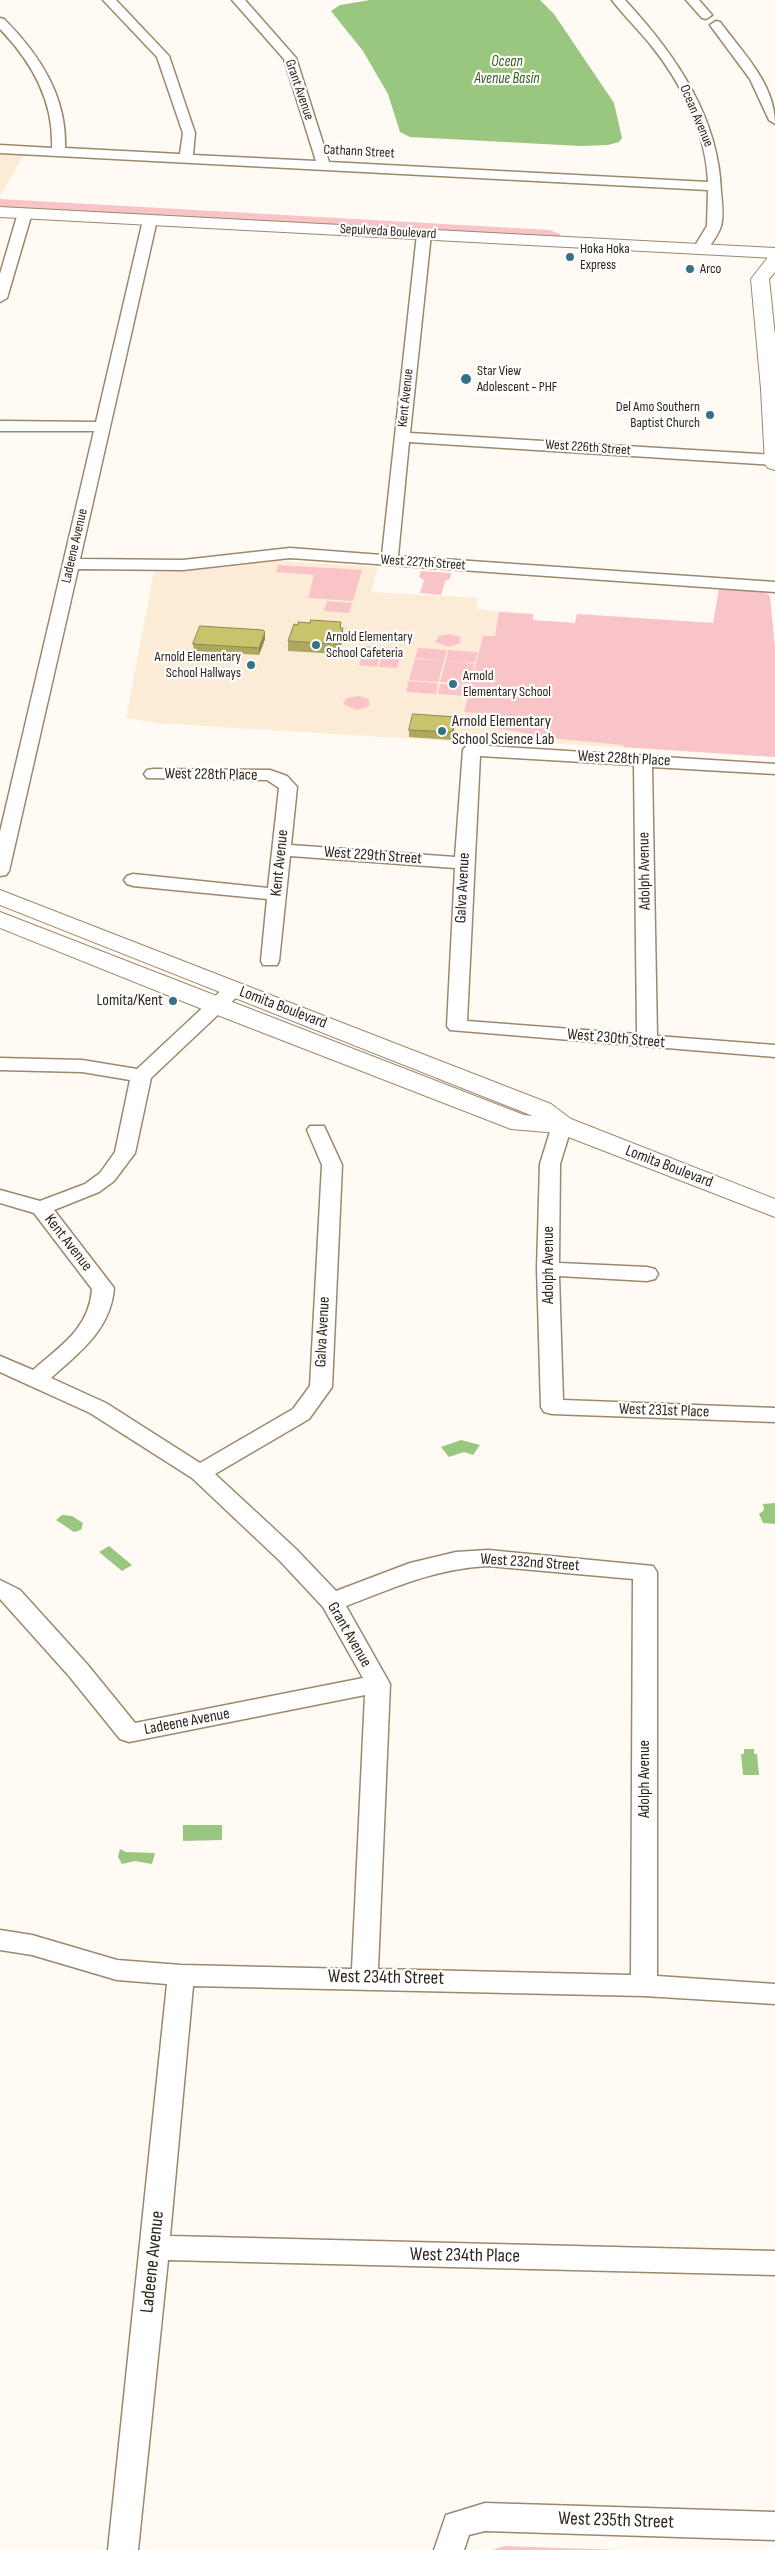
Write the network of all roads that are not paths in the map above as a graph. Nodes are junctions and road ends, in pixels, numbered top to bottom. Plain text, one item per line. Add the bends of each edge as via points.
1 (109, 0) edge
2 (238, 0) edge
3 (618, 0) edge
4 (692, 0) edge
5 (706, 15) dead end
6 (0, 22) edge
7 (716, 25) dead end
8 (775, 120) edge
9 (0, 149) edge
10 (58, 152) junction
11 (186, 159) junction
12 (324, 166) junction
13 (716, 186) junction
14 (0, 212) edge
15 (25, 213) junction
16 (150, 220) junction
17 (424, 234) junction
18 (700, 249) junction
19 (775, 253) edge
20 (775, 260) edge
21 (0, 298) edge
22 (0, 426) edge
23 (101, 427) junction
24 (401, 437) junction
25 (775, 461) edge
26 (389, 561) junction
27 (71, 564) junction
28 (775, 587) edge
29 (472, 750) joint
30 (643, 760) junction
31 (775, 769) edge
32 (152, 774) dead end
33 (270, 775) joint
34 (6, 819) edge
35 (282, 850) junction
36 (464, 863) junction
37 (0, 871) edge
38 (133, 880) dead end
39 (277, 894) junction
40 (0, 897) edge
41 (0, 919) edge
42 (270, 961) dead end
43 (234, 989) junction
44 (216, 1006) junction
45 (457, 1026) joint
46 (647, 1041) junction
47 (775, 1051) edge
48 (0, 1064) edge
49 (141, 1076) junction
50 (562, 1125) junction
51 (317, 1130) dead end
52 (0, 1196) edge
53 (41, 1208) junction
54 (775, 1209) edge
55 (548, 1269) junction
56 (647, 1274) dead end
57 (0, 1363) edge
58 (37, 1378) junction
59 (552, 1407) joint
60 (775, 1415) edge
61 (200, 1473) junction
62 (645, 1572) joint
63 (0, 1588) edge
64 (332, 1602) junction
65 (378, 1684) junction
66 (0, 1940) edge
67 (181, 1974) junction
68 (365, 1978) junction
69 (644, 1986) junction
70 (775, 1994) edge
71 (155, 2248) junction
72 (775, 2264) edge
73 (775, 2526) edge
74 (453, 2538) edge
75 (123, 2550) edge

1 - 11 street via 163,56 189,133
2 - 12 street, Grant Avenue via 290,58
3 - 13 street, Ocean Avenue via 654,40 689,95 711,154
4 - 5 street
6 - 10 street via 17,38 49,89 59,122
7 - 8 street via 756,79
9 - 10 street, Cathann Street
10 - 11 street, Cathann Street
11 - 12 street, Cathann Street
12 - 13 street, Cathann Street
13 - 18 street, Ocean Avenue via 714,226
14 - 15 main road, Sepulveda Boulevard
15 - 16 main road, Sepulveda Boulevard
15 - 21 street
16 - 17 main road, Sepulveda Boulevard
16 - 23 street, Ladeene Avenue
17 - 18 main road, Sepulveda Boulevard
17 - 24 street, Kent Avenue
18 - 19 main road, Sepulveda Boulevard
20 - 25 main road via 760,279
22 - 23 street
23 - 27 street, Ladeene Avenue
24 - 25 street, West 226th Street
24 - 26 street, Kent Avenue
26 - 27 street, West 227th Street via 290,554 183,565
26 - 28 street, West 227th Street
27 - 34 street, Ladeene Avenue
29 - 30 street, West 228th Place
29 - 36 street, Galva Avenue
30 - 31 street, West 228th Place
30 - 46 street, Adolph Avenue
32 - 33 street, West 228th Place
33 - 35 street, Kent Avenue via 288,787
34 - 37 street, Ladeene Avenue
35 - 36 street, West 229th Street
35 - 39 street, Kent Avenue
36 - 45 street, Galva Avenue
38 - 39 street
39 - 42 street, Kent Avenue
40 - 43 main road, Lomita Boulevard
41 - 44 main road, Lomita Boulevard
43 - 44 street
43 - 50 main road, Lomita Boulevard via 542,1110
44 - 49 street
44 - 50 main road, Lomita Boulevard via 520,1122
45 - 46 street, West 230th Street
46 - 47 street, West 230th Street
48 - 49 street via 82,1066
49 - 53 street, Kent Avenue via 125,1153 118,1165 92,1188
50 - 54 main road, Lomita Boulevard
50 - 55 street, Adolph Avenue via 550,1164
51 - 61 street, Galva Avenue via 332,1165 321,1387 301,1414
52 - 53 street
53 - 58 street, Kent Avenue via 103,1288 104,1302 93,1326
55 - 56 street
55 - 59 street, Adolph Avenue
57 - 58 street, Grant Avenue
58 - 61 street, Grant Avenue via 98,1408
59 - 60 street, West 231st Place
61 - 64 street, Grant Avenue via 288,1555
62 - 64 street, West 232nd Street via 488,1558 456,1560 418,1569
62 - 69 street, Adolph Avenue
63 - 65 street, Ladeene Avenue via 12,1596 72,1663 129,1734
64 - 65 street, Grant Avenue
65 - 68 street, Grant Avenue
66 - 67 street, West 234th Street via 32,1945 117,1970
67 - 68 street, West 234th Street
67 - 71 street, Ladeene Avenue
68 - 69 street, West 234th Street
69 - 70 street, West 234th Street
71 - 72 street, West 234th Place
71 - 75 street, Ladeene Avenue
73 - 74 street, West 235th Street via 485,2517

